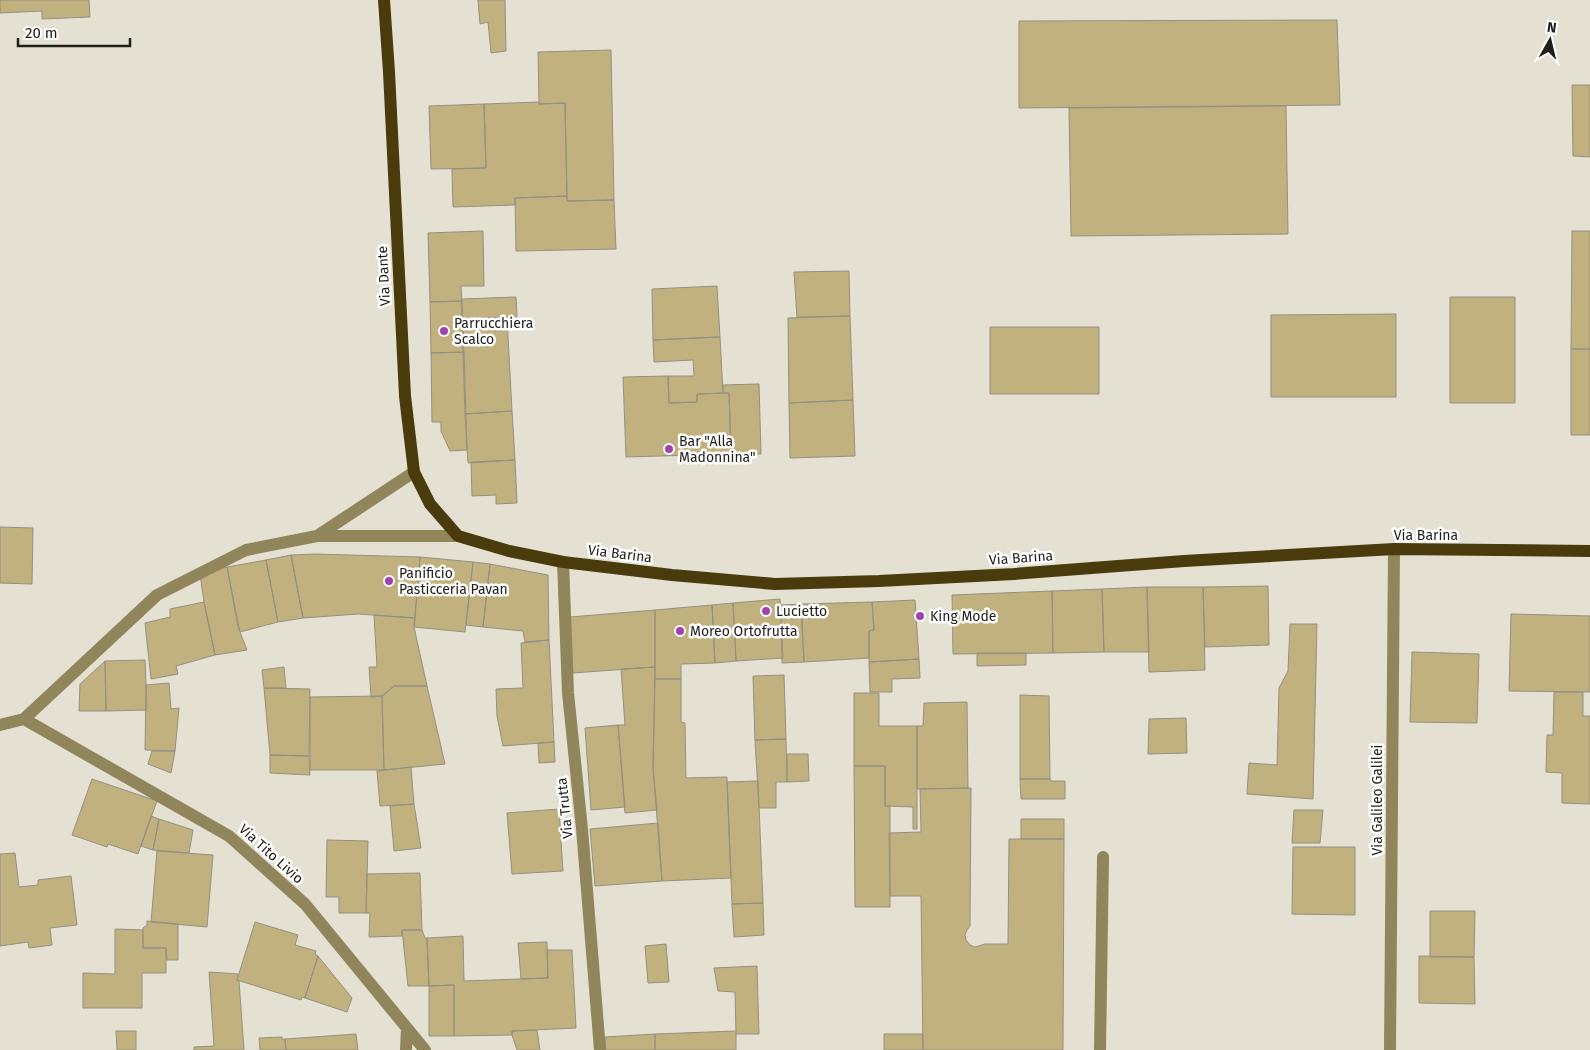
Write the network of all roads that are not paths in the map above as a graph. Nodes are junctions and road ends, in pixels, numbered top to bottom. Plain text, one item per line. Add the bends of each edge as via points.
1 (384, 0) edge
2 (414, 472) junction
3 (318, 536) junction
4 (458, 536) junction
5 (1394, 549) junction
6 (1590, 551) edge
7 (563, 562) junction
8 (24, 719) junction
9 (0, 725) edge
10 (1104, 857) dead end
11 (407, 1028) junction
12 (406, 1050) edge
13 (425, 1050) edge
14 (600, 1050) edge
15 (1100, 1050) edge
16 (1390, 1050) edge

1 - 2 main road, Via Dante via 405,396
2 - 3 street
2 - 4 main road, Via Dante via 430,504
3 - 4 street
3 - 8 street via 246,550 157,595
4 - 7 main road, Via Barina
5 - 6 main road, Via Barina
5 - 7 main road, Via Barina via 1014,574 775,584
5 - 16 street, Via Galileo Galilei
7 - 14 street, Via Trutta via 568,693
8 - 9 street
8 - 11 street, Via Tito Livio via 230,836 305,904
10 - 15 street
11 - 12 street
11 - 13 street, Via Tito Livio

